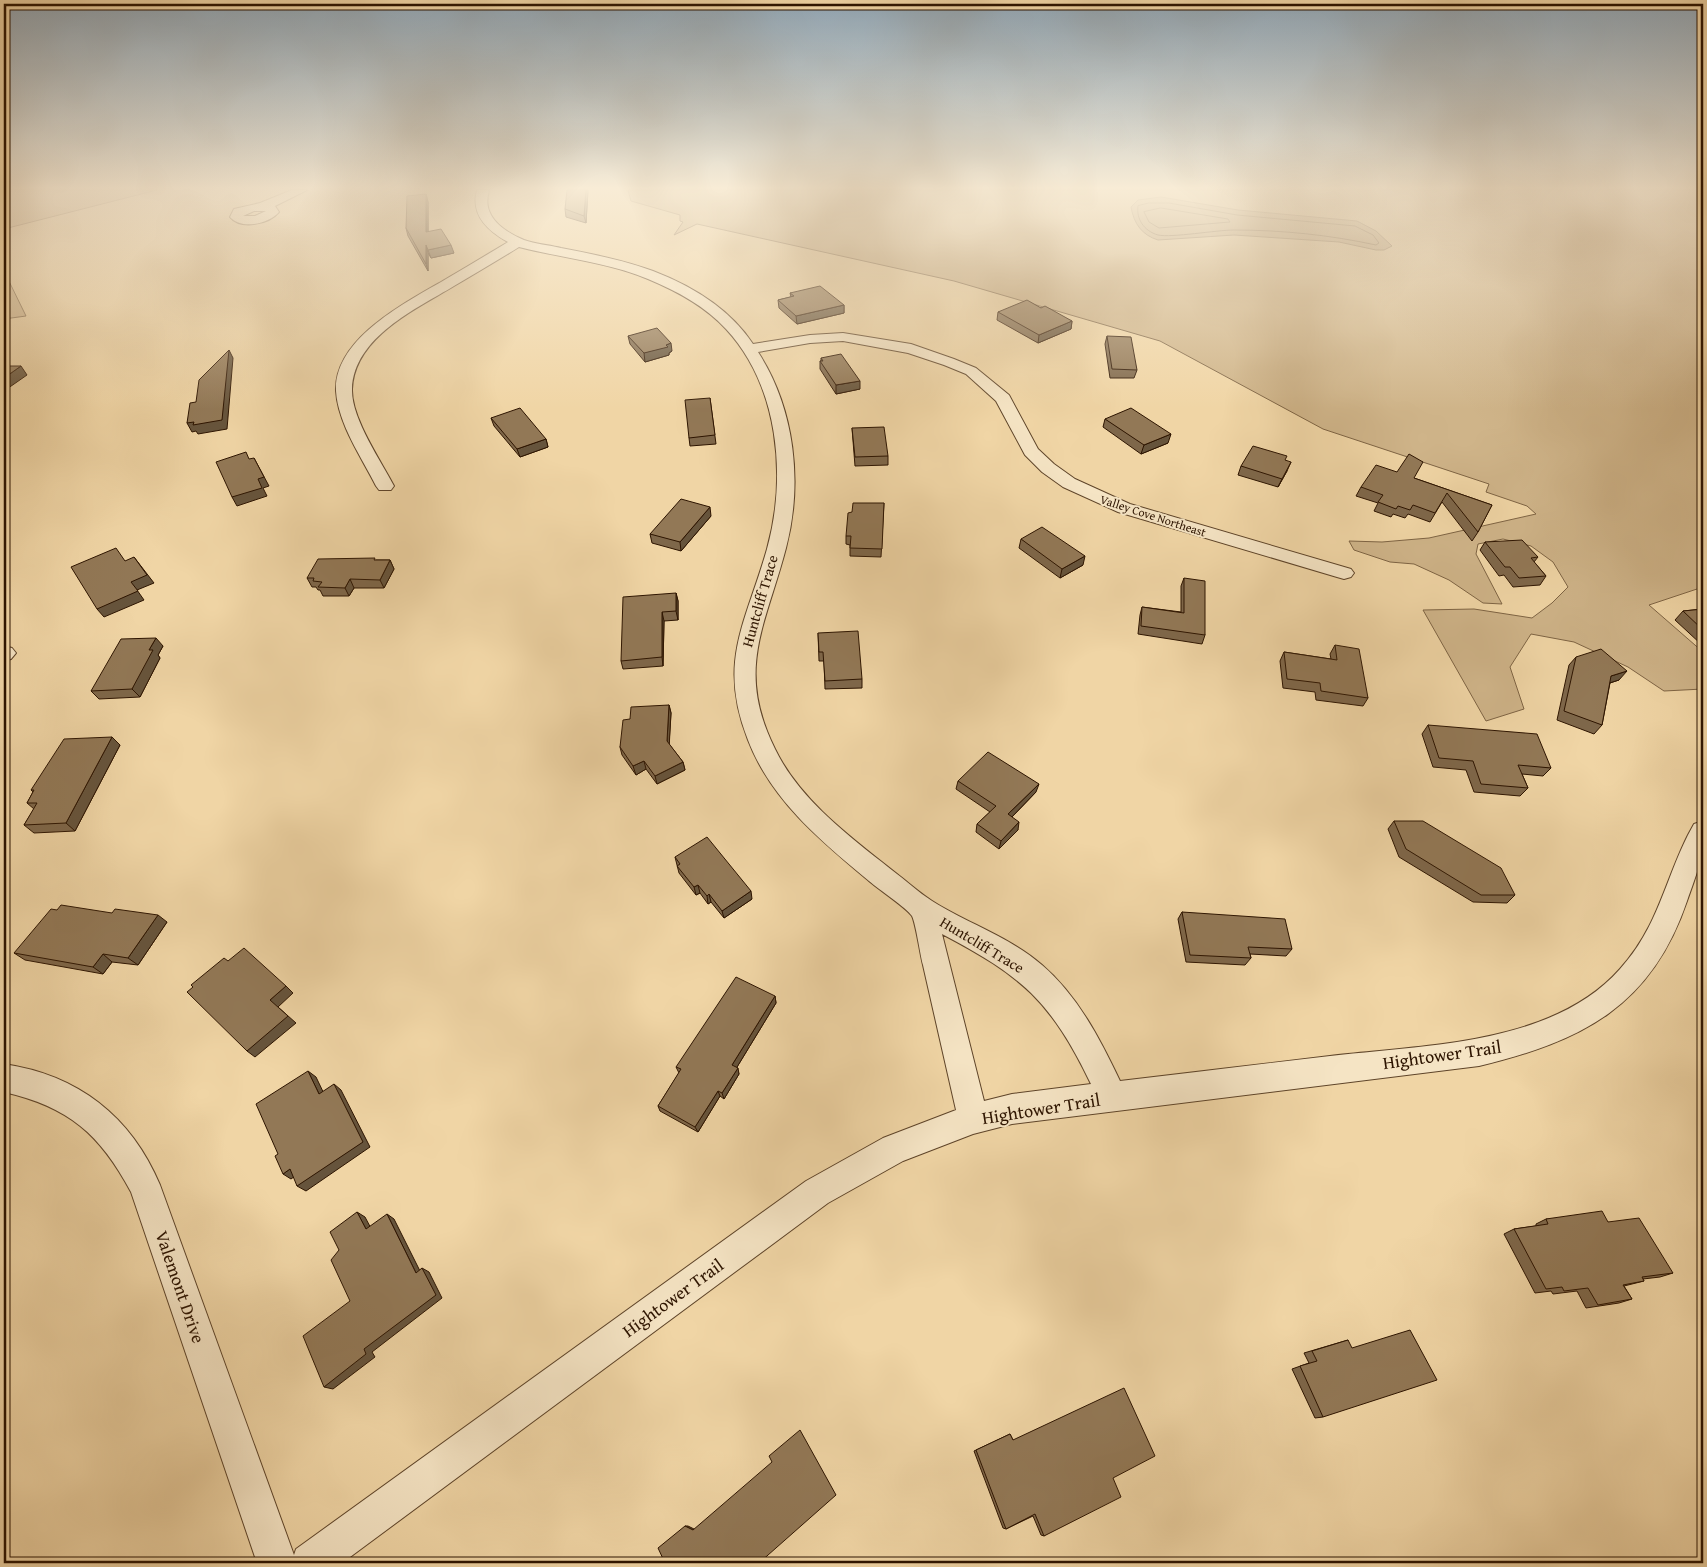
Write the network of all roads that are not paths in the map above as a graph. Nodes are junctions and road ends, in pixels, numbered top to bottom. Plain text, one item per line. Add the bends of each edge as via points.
1 (483, 263) edge
2 (610, 263) edge
3 (749, 349) junction
4 (385, 486) dead end
5 (1344, 573) dead end
6 (1703, 830) edge
7 (923, 910) junction
8 (4, 1078) edge
9 (1112, 1097) junction
10 (973, 1119) junction
11 (277, 1563) edge
12 (310, 1563) edge

1 - 4 street via 379,328 363,344 349,366 344,390 348,409
2 - 3 street, Huntcliff Trace via 694,296 734,328
3 - 5 street, Valley Cove Northeast via 810,338 842,337 890,344 936,357 971,371 1003,398 1031,451 1069,484 1124,508
3 - 7 street, Huntcliff Trace via 775,404 786,466 779,537 746,645 743,670 747,703 764,751 795,798 831,834
6 - 9 street, Hightower Trail via 1662,932 1642,965 1609,999 1564,1026 1524,1042 1479,1052
7 - 9 street, Huntcliff Trace via 1008,957 1043,984 1077,1026
7 - 10 street
8 - 11 street, Valemont Drive via 51,1091 84,1109 119,1142 144,1184
9 - 10 street, Hightower Trail via 1012,1109
10 - 12 street, Hightower Trail via 894,1149 817,1192

